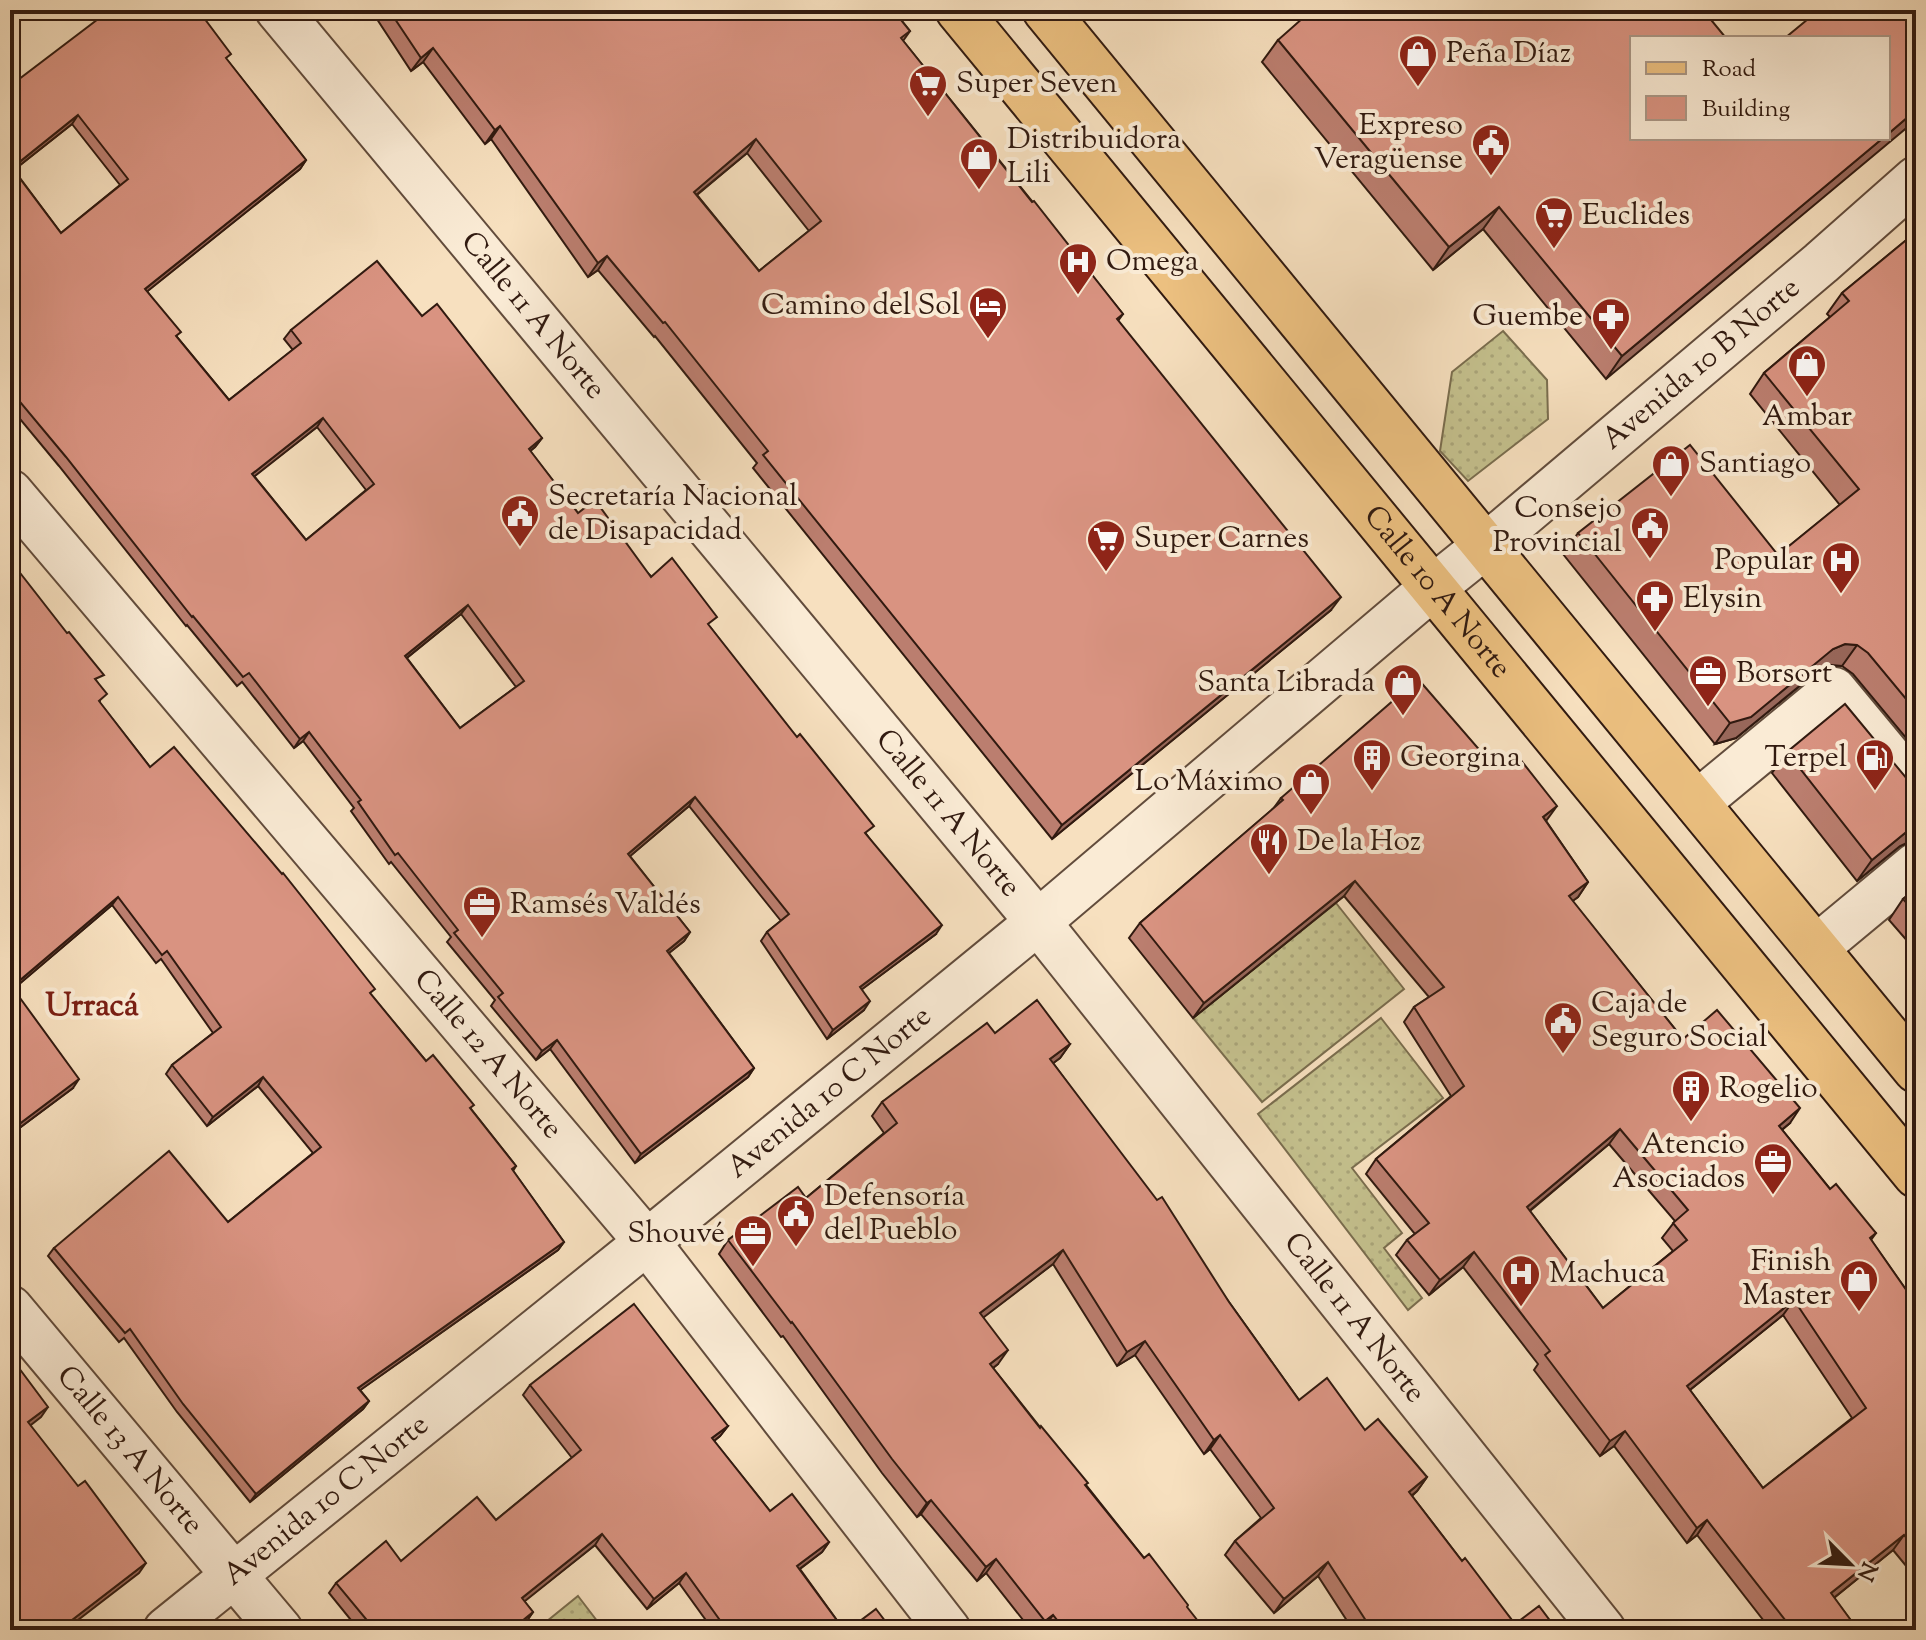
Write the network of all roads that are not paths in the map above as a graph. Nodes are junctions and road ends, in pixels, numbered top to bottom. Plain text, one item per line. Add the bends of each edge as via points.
1 (278, 10) edge
2 (958, 10) edge
3 (1045, 10) edge
4 (1914, 185) edge
5 (10, 492) edge
6 (1486, 547) junction
7 (1434, 588) junction
8 (1916, 789) edge
9 (1697, 803) junction
10 (1916, 865) edge
11 (1038, 922) junction
12 (1816, 948) junction
13 (1916, 1070) edge
14 (1916, 1175) edge
15 (647, 1242) junction
16 (10, 1308) edge
17 (234, 1575) junction
18 (166, 1630) edge
19 (280, 1630) edge
20 (948, 1630) edge
21 (1603, 1630) edge

1 - 11 street, Calle 11 A Norte
2 - 7 main road, Calle 10 A Norte
3 - 6 main road
4 - 6 street, Avenida 10 B Norte
5 - 15 street, Calle 12 A Norte
6 - 7 street, Avenida 10 C Norte
6 - 9 main road
7 - 11 street, Avenida 10 C Norte
7 - 14 main road, Calle 10 A Norte
8 - 9 street via 1834,690
9 - 12 main road
10 - 12 street
11 - 15 street, Avenida 10 C Norte
11 - 21 street, Calle 11 A Norte
12 - 13 main road
15 - 17 street, Avenida 10 C Norte
15 - 20 street, Calle 12 A Norte
16 - 17 street, Calle 13 A Norte
17 - 18 street, Avenida 10 C Norte
17 - 19 street, Calle 13 A Norte

